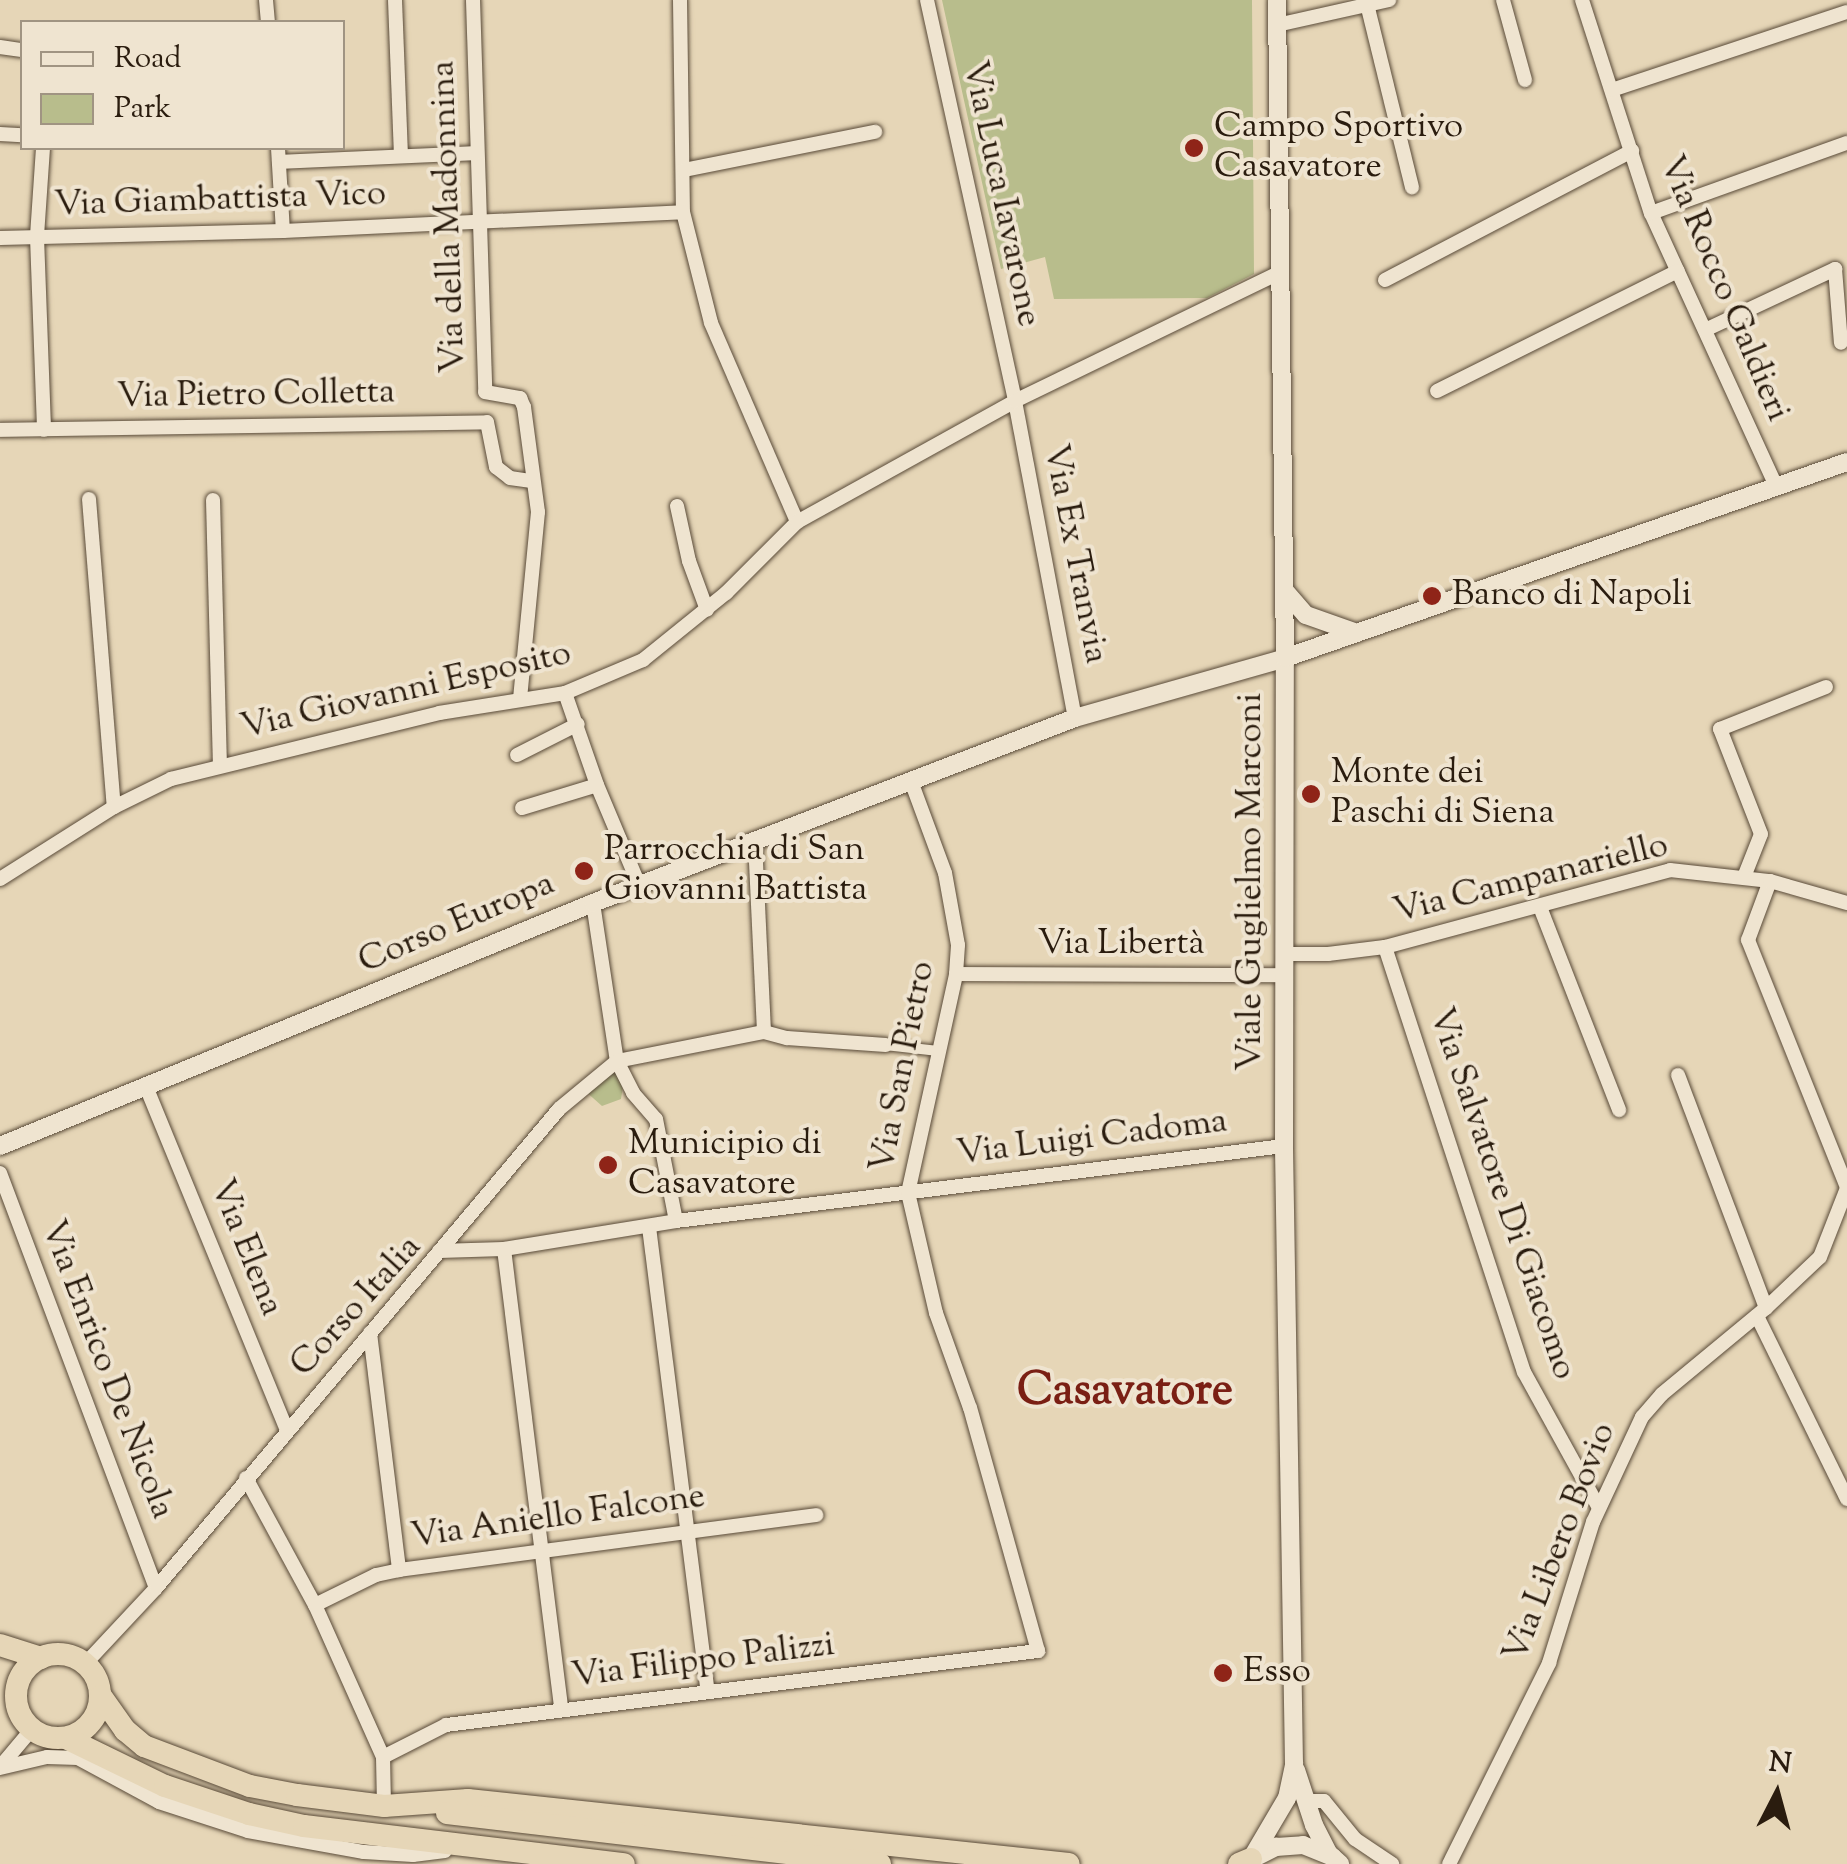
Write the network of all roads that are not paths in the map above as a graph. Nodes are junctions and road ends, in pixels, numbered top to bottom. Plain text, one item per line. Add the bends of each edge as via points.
1 (394, 0) edge
2 (473, 0) edge
3 (680, 0) edge
4 (926, 0) edge
5 (1277, 0) edge
6 (1389, 0) edge
7 (1504, 0) edge
8 (1582, 0) edge
9 (1367, 2) edge
10 (1846, 12) edge
11 (1277, 25) junction
12 (1525, 80) dead end
13 (1612, 90) junction
14 (875, 132) dead end
15 (1847, 144) edge
16 (43, 150) edge
17 (1632, 150) junction
18 (477, 153) junction
19 (278, 155) edge
20 (401, 155) junction
21 (684, 170) junction
22 (1412, 187) dead end
23 (682, 212) junction
24 (1651, 213) junction
25 (478, 221) junction
26 (283, 231) junction
27 (37, 237) junction
28 (0, 238) edge
29 (1678, 271) junction
30 (1277, 274) junction
31 (1385, 280) dead end
32 (1705, 330) junction
33 (1841, 343) dead end
34 (486, 392) junction
35 (1436, 392) dead end
36 (1015, 401) junction
37 (487, 422) junction
38 (0, 430) edge
39 (44, 430) junction
40 (1847, 462) edge
41 (532, 482) junction
42 (1776, 486) junction
43 (89, 500) dead end
44 (213, 500) dead end
45 (677, 506) dead end
46 (797, 522) junction
47 (1284, 590) junction
48 (707, 610) junction
49 (1358, 633) junction
50 (1285, 658) junction
51 (1826, 687) dead end
52 (566, 693) junction
53 (520, 700) junction
54 (1075, 718) junction
55 (578, 724) junction
56 (516, 755) dead end
57 (220, 765) junction
58 (912, 784) junction
59 (597, 785) junction
60 (114, 807) junction
61 (522, 808) dead end
62 (755, 841) junction
63 (1744, 877) junction
64 (0, 879) edge
65 (1770, 881) junction
66 (639, 884) junction
67 (592, 903) junction
68 (1847, 903) edge
69 (1540, 907) junction
70 (1385, 946) junction
71 (1286, 954) junction
72 (956, 974) junction
73 (1286, 975) junction
74 (764, 1032) junction
75 (886, 1045) joint
76 (938, 1051) junction
77 (617, 1060) junction
78 (1678, 1075) dead end
79 (147, 1089) junction
80 (1619, 1110) dead end
81 (0, 1146) edge
82 (1284, 1146) junction
83 (0, 1173) edge
84 (1847, 1188) edge
85 (908, 1193) junction
86 (676, 1222) junction
87 (649, 1227) junction
88 (504, 1248) junction
89 (440, 1251) junction
90 (1761, 1312) junction
91 (370, 1334) junction
92 (287, 1430) junction
93 (246, 1478) junction
94 (1847, 1498) edge
95 (1599, 1508) junction
96 (816, 1515) dead end
97 (690, 1529) junction
98 (540, 1549) junction
99 (399, 1570) junction
100 (156, 1588) junction
101 (315, 1605) junction
102 (0, 1644) edge
103 (1038, 1651) joint
104 (41, 1658) junction
105 (86, 1664) junction
106 (708, 1690) junction
107 (8, 1694) edge
108 (101, 1696) junction
109 (561, 1709) junction
110 (32, 1729) junction
111 (66, 1738) junction
112 (383, 1758) junction
113 (1294, 1764) junction
114 (0, 1768) edge
115 (1305, 1801) junction
116 (384, 1806) junction
117 (472, 1847) junction
118 (430, 1858) edge
119 (1339, 1861) edge
120 (1246, 1862) edge
121 (624, 1864) edge
122 (880, 1864) edge
123 (1069, 1864) edge
124 (1392, 1864) edge
125 (1448, 1864) edge

1 - 20 street
2 - 18 street, Via della Madonnina
3 - 21 street
4 - 36 street, Via Luca Iavarone
5 - 11 street, Viale Guglielmo Marconi
6 - 9 street
7 - 12 street
8 - 13 street, Via Rocco Galdieri
9 - 11 street
9 - 22 street
10 - 13 street
11 - 30 street, Viale Guglielmo Marconi
13 - 17 street, Via Rocco Galdieri
14 - 21 street
15 - 24 street
16 - 27 street
17 - 24 street, Via Rocco Galdieri
17 - 31 street
18 - 20 street
18 - 25 street, Via della Madonnina
19 - 20 street
19 - 26 street
21 - 23 street
23 - 25 street, Via Giambattista Vico
23 - 46 street via 711,324
24 - 29 street, Via Rocco Galdieri
25 - 26 street, Via Giambattista Vico
25 - 34 street, Via della Madonnina
26 - 27 street, Via Giambattista Vico
27 - 28 street, Via Giambattista Vico
27 - 39 street
29 - 32 street, Via Rocco Galdieri
29 - 35 street
30 - 36 street, Via Giovanni Esposito
30 - 47 street, Viale Guglielmo Marconi
32 - 33 street via 1836,269
32 - 42 street, Via Rocco Galdieri
34 - 37 street
34 - 41 street, Via della Madonnina via 520,398
36 - 46 street, Via Giovanni Esposito
36 - 54 street, Via Ex Tranvia
37 - 39 street, Via Pietro Colletta
37 - 41 street via 496,467
38 - 39 street, Via Pietro Colletta
40 - 42 street, Corso Europa
41 - 53 street, Via della Madonnina via 538,542
42 - 49 street, Corso Europa
43 - 60 street
44 - 57 street
45 - 48 street
46 - 48 street, Via Giovanni Esposito
47 - 49 street via 1306,615
47 - 50 street, Viale Guglielmo Marconi
48 - 52 street, Via Giovanni Esposito via 644,660
49 - 50 street, Corso Europa
50 - 54 street, Corso Europa
50 - 71 street, Viale Guglielmo Marconi
51 - 63 street via 1720,729 1761,834
52 - 53 street, Via Giovanni Esposito
52 - 55 street
53 - 57 street, Via Giovanni Esposito
54 - 58 street, Corso Europa
55 - 56 street
55 - 59 street
57 - 60 street, Via Giovanni Esposito via 171,779
58 - 62 street, Corso Europa
58 - 72 street, Via San Pietro via 955,910
59 - 61 street
59 - 66 street
60 - 64 street, Via Giovanni Esposito
62 - 66 street, Corso Europa
62 - 74 street
63 - 65 street, Via Campanariello
63 - 69 street, Via Campanariello via 1670,870
65 - 68 street, Via Campanariello
65 - 84 street via 1748,940
66 - 67 street, Corso Europa
67 - 77 street
67 - 79 street, Corso Europa
69 - 70 street, Via Campanariello
69 - 80 street
70 - 71 street, Via Campanariello
70 - 95 street, Via Salvatore Di Giacomo via 1524,1372
71 - 73 street, Viale Guglielmo Marconi
72 - 73 street, Via Libertà
72 - 76 street, Via San Pietro
73 - 82 street, Viale Guglielmo Marconi
74 - 75 street
74 - 77 street
75 - 76 street
76 - 85 street, Via San Pietro
77 - 86 street via 633,1094 656,1119
77 - 89 street via 559,1109
78 - 90 street
79 - 81 street, Corso Europa
79 - 92 street, Via Elena
82 - 85 street, Via Luigi Cadoma
82 - 113 street, Viale Guglielmo Marconi
83 - 100 street, Via Enrico De Nicola
84 - 90 street, Via Libero Bovio via 1820,1257
85 - 86 street, Corso Italia
85 - 103 street, Via San Pietro via 936,1313 970,1408
86 - 87 street, Corso Italia
87 - 88 street, Corso Italia
87 - 97 street
88 - 89 street, Corso Italia
88 - 98 street
89 - 91 street, Corso Italia
90 - 94 street
90 - 95 street, Via Libero Bovio via 1642,1417
91 - 92 street, Corso Italia
91 - 99 street
92 - 93 street, Corso Italia
93 - 100 street, Corso Italia
93 - 101 street
95 - 125 street, Via Libero Bovio via 1548,1663
96 - 97 street, Via Aniello Falcone
97 - 98 street, Via Aniello Falcone
97 - 106 street
98 - 99 street, Via Aniello Falcone
98 - 109 street
99 - 101 street, Via Aniello Falcone
100 - 105 street, Corso Italia
101 - 112 street
102 - 104 highway
103 - 106 street, Via Filippo Palizzi
104 - 105 highway via 67,1655
104 - 107 highway
105 - 108 highway
106 - 109 street, Via Filippo Palizzi
107 - 110 highway
108 - 111 highway via 92,1724
108 - 116 highway via 144,1746 191,1766 250,1786
109 - 112 street, Via Filippo Palizzi via 446,1725
110 - 111 highway
110 - 114 street
111 - 117 highway via 165,1786 249,1814
112 - 116 street
113 - 115 street, Viale Guglielmo Marconi
113 - 120 street, Viale Guglielmo Marconi via 1287,1798
114 - 118 street via 46,1757 78,1758 159,1802 248,1831
115 - 119 street, Viale Guglielmo Marconi
115 - 124 street via 1324,1802 1355,1840
116 - 122 highway
116 - 123 highway via 468,1800
117 - 118 street
117 - 121 highway
119 - 120 street via 1303,1845 1276,1847

